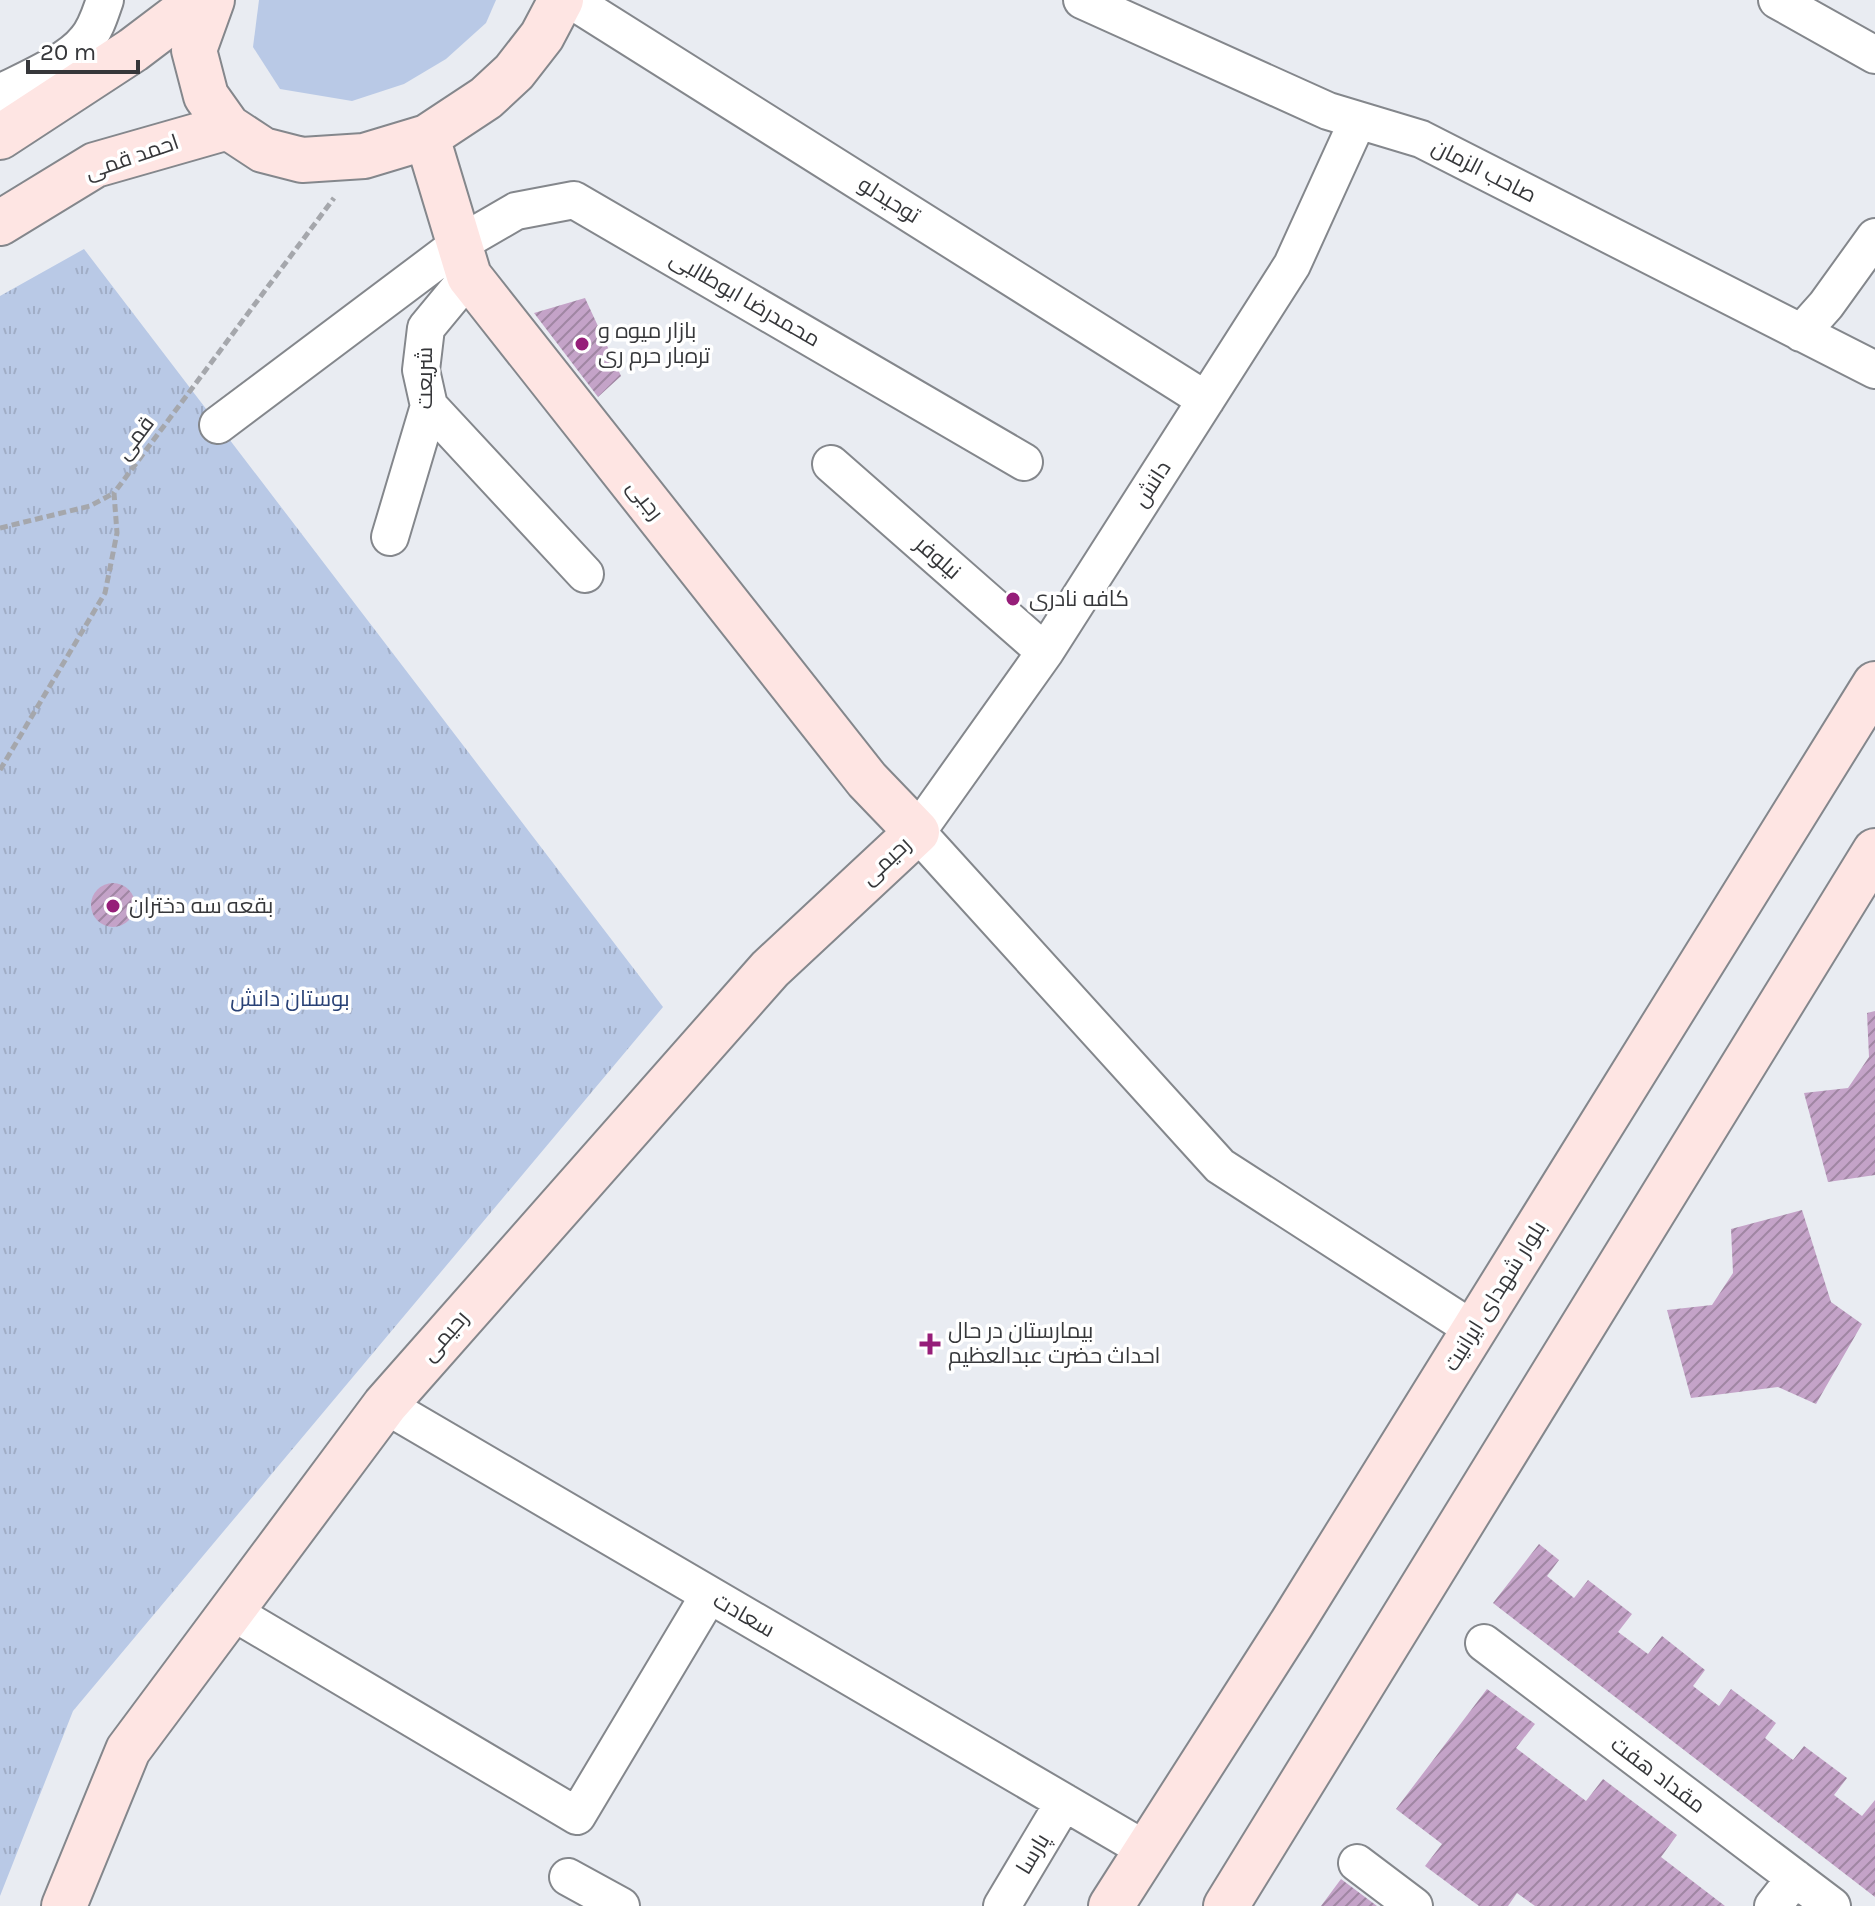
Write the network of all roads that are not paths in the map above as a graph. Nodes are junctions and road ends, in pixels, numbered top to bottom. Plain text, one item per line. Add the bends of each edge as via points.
1 (105, 0) edge
2 (199, 0) edge
3 (212, 0) edge
4 (561, 0) edge
5 (571, 0) edge
6 (1082, 0) edge
7 (1777, 0) edge
8 (1875, 55) edge
9 (0, 93) edge
10 (1358, 120) junction
11 (228, 127) junction
12 (0, 137) edge
13 (427, 137) junction
14 (0, 223) edge
15 (1875, 237) edge
16 (464, 260) junction
17 (1801, 333) junction
18 (1875, 370) edge
19 (1206, 400) junction
20 (429, 406) junction
21 (218, 425) dead end
22 (1024, 462) dead end
23 (831, 464) dead end
24 (390, 537) dead end
25 (585, 574) dead end
26 (1045, 652) junction
27 (1875, 684) edge
28 (917, 832) junction
29 (1875, 851) edge
30 (1474, 1330) junction
31 (385, 1405) junction
32 (709, 1595) junction
33 (231, 1611) junction
34 (1484, 1643) dead end
35 (1064, 1802) junction
36 (1146, 1850) junction
37 (1357, 1863) dead end
38 (568, 1877) dead end
39 (1806, 1898) edge
40 (64, 1906) edge
41 (621, 1906) edge
42 (1002, 1906) edge
43 (1111, 1906) edge
44 (1226, 1906) edge
45 (1414, 1906) edge

1 - 9 street via 87,40 72,54
2 - 12 street
3 - 11 street via 194,50 206,96
4 - 13 street via 514,72 486,98
5 - 19 street, توحیدلو
6 - 10 street, صاحب الزمان
7 - 8 street
10 - 17 street, صاحب الزمان via 1421,139
10 - 19 street, دانش via 1292,265
11 - 13 street via 263,150 302,160 364,156
11 - 14 street, احمد قمی via 95,165
13 - 16 street, رجبی
15 - 17 street
16 - 20 street, شریعت via 426,328 421,370
16 - 21 street
16 - 22 street, محمدرضا ابوطالبی via 516,211 574,200
16 - 28 street, رجبی via 867,780
17 - 18 street, صاحب الزمان
19 - 26 street, دانش
20 - 24 street, شریعت
20 - 25 street
23 - 26 street, نیلوفر
26 - 28 street, دانش
27 - 30 street, بلوار شهدای ایرانیت
28 - 30 street via 1220,1166
28 - 31 street, رحیمی via 770,969
29 - 44 street
30 - 36 street, بلوار شهدای ایرانیت
31 - 32 street, سعادت
31 - 33 street, رحیمی
32 - 33 street via 577,1816
32 - 35 street, سعادت
33 - 40 street, رحیمی via 128,1750
34 - 39 street, مقداد هفت
35 - 36 street, سعادت
35 - 42 street, پارسا
36 - 43 street, بلوار شهدای ایرانیت
37 - 45 street
38 - 41 street

